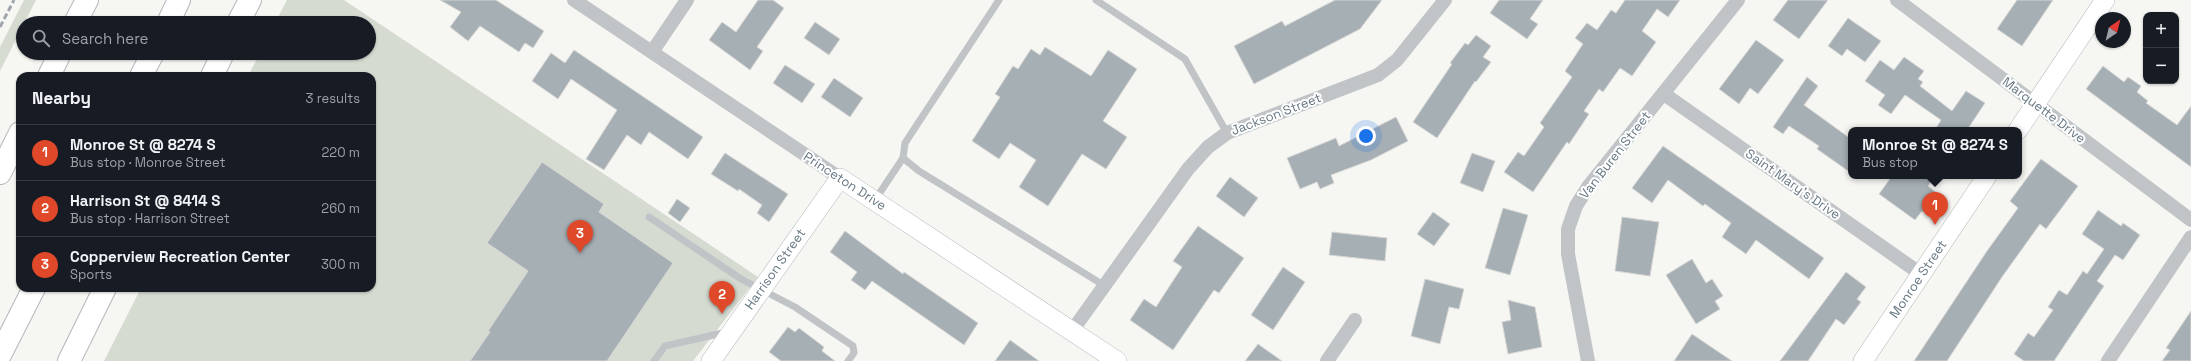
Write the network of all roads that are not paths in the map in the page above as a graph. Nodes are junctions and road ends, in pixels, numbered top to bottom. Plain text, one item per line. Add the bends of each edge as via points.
1 (87, 0) edge
2 (179, 0) edge
3 (250, 0) edge
4 (574, 0) edge
5 (687, 0) edge
6 (999, 0) edge
7 (1096, 0) edge
8 (1445, 0) edge
9 (1738, 0) edge
10 (1897, 0) edge
11 (2105, 0) edge
12 (79, 16) edge
13 (171, 16) edge
14 (242, 16) edge
15 (652, 52) junction
16 (57, 60) edge
17 (149, 60) edge
18 (220, 60) edge
19 (51, 72) edge
20 (143, 72) edge
21 (214, 72) edge
22 (1664, 94) junction
23 (2036, 103) junction
24 (2020, 127) edge
25 (1227, 133) junction
26 (16, 142) edge
27 (903, 158) junction
28 (0, 173) edge
29 (840, 178) junction
30 (1985, 179) edge
31 (875, 201) junction
32 (649, 217) dead end
33 (2191, 220) edge
34 (2191, 237) edge
35 (1921, 274) junction
36 (1105, 286) junction
37 (760, 290) junction
38 (32, 292) edge
39 (103, 292) edge
40 (1355, 320) dead end
41 (731, 331) junction
42 (1072, 331) junction
43 (0, 355) edge
44 (716, 359) edge
45 (68, 361) edge
46 (654, 361) edge
47 (848, 361) edge
48 (1117, 361) edge
49 (1327, 361) edge
50 (1588, 361) edge
51 (1863, 361) edge
52 (2108, 361) edge

1 - 12 highway
2 - 13 highway
3 - 14 highway
4 - 15 street, Princeton Drive
5 - 15 street
6 - 27 lane via 905,143
7 - 25 lane via 1185,59
8 - 25 street, Jackson Street via 1397,60 1378,75
9 - 22 street, Van Buren Street
10 - 23 street, Marquette Drive
11 - 23 street
15 - 29 street, Princeton Drive
16 - 19 highway
17 - 20 highway
18 - 21 highway
22 - 35 street, Saint Mary's Drive
22 - 50 street, Van Buren Street via 1588,187 1576,206 1568,229 1568,254
23 - 24 street
23 - 33 street, Marquette Drive
25 - 36 street, Jackson Street via 1208,147 1188,169
26 - 28 highway
27 - 31 lane
27 - 36 lane via 919,172
29 - 31 street, Princeton Drive
29 - 37 street, Harrison Street
30 - 35 street, Monroe Street
31 - 42 street, Princeton Drive
32 - 37 lane
34 - 52 street
35 - 51 street, Monroe Street
36 - 42 street, Jackson Street
37 - 41 street, Harrison Street
37 - 47 lane via 795,307 853,346 854,353
38 - 43 highway
39 - 45 highway
40 - 49 street
41 - 44 street, Harrison Street
41 - 46 lane via 665,346
42 - 48 street, Princeton Drive

